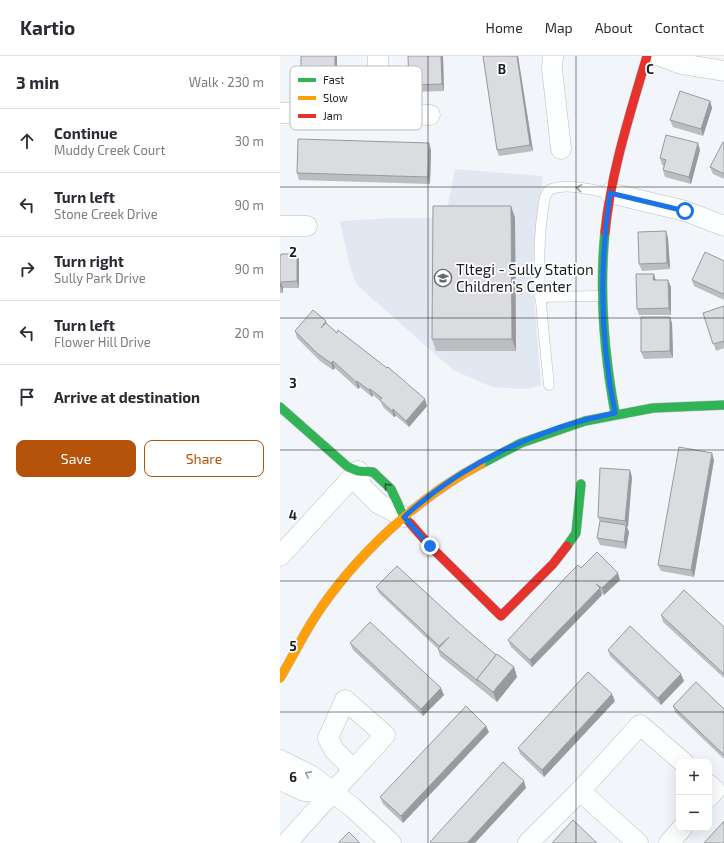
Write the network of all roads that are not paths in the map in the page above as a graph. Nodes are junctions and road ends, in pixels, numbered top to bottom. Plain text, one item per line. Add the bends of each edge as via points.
1 (553, 56) edge
2 (647, 56) edge
3 (660, 56) edge
4 (724, 71) edge
5 (280, 113) edge
6 (290, 113) edge
7 (422, 115) edge
8 (430, 115) dead end
9 (561, 149) dead end
10 (610, 193) junction
11 (280, 226) edge
12 (307, 226) dead end
13 (724, 226) edge
14 (601, 296) junction
15 (540, 298) junction
16 (549, 385) dead end
17 (724, 405) edge
18 (280, 407) edge
19 (615, 413) junction
20 (358, 472) junction
21 (581, 484) dead end
22 (404, 517) junction
23 (280, 556) edge
24 (280, 678) edge
25 (680, 759) edge
26 (280, 760) edge
27 (354, 770) dead end
28 (280, 780) edge
29 (580, 791) junction
30 (332, 793) junction
31 (679, 831) edge
32 (287, 843) edge
33 (390, 843) edge
34 (528, 843) edge
35 (638, 843) edge
36 (668, 843) edge

1 - 9 street via 552,69
2 - 10 street
3 - 4 street via 681,64
5 - 6 street
7 - 8 street
10 - 13 street via 685,211
10 - 14 street via 604,230
10 -> 15 lane via 572,187 548,190 544,203 540,244
11 - 12 street
14 - 15 lane
14 - 19 street via 604,339
15 - 16 lane
17 - 19 street via 684,405
18 - 20 street via 348,467
19 - 22 street via 583,420 522,442 474,466 425,498
20 - 22 street via 361,486 379,504
20 - 23 street
21 - 22 street via 576,533 553,564 501,616
22 - 24 street via 372,544 350,568 312,619
25 - 29 street via 640,725
30 -> 26 street via 312,776
27 - 30 street
28 - 30 street via 304,791
29 - 34 street
29 - 35 street
30 - 32 street
30 - 33 street via 352,807
31 - 36 street

